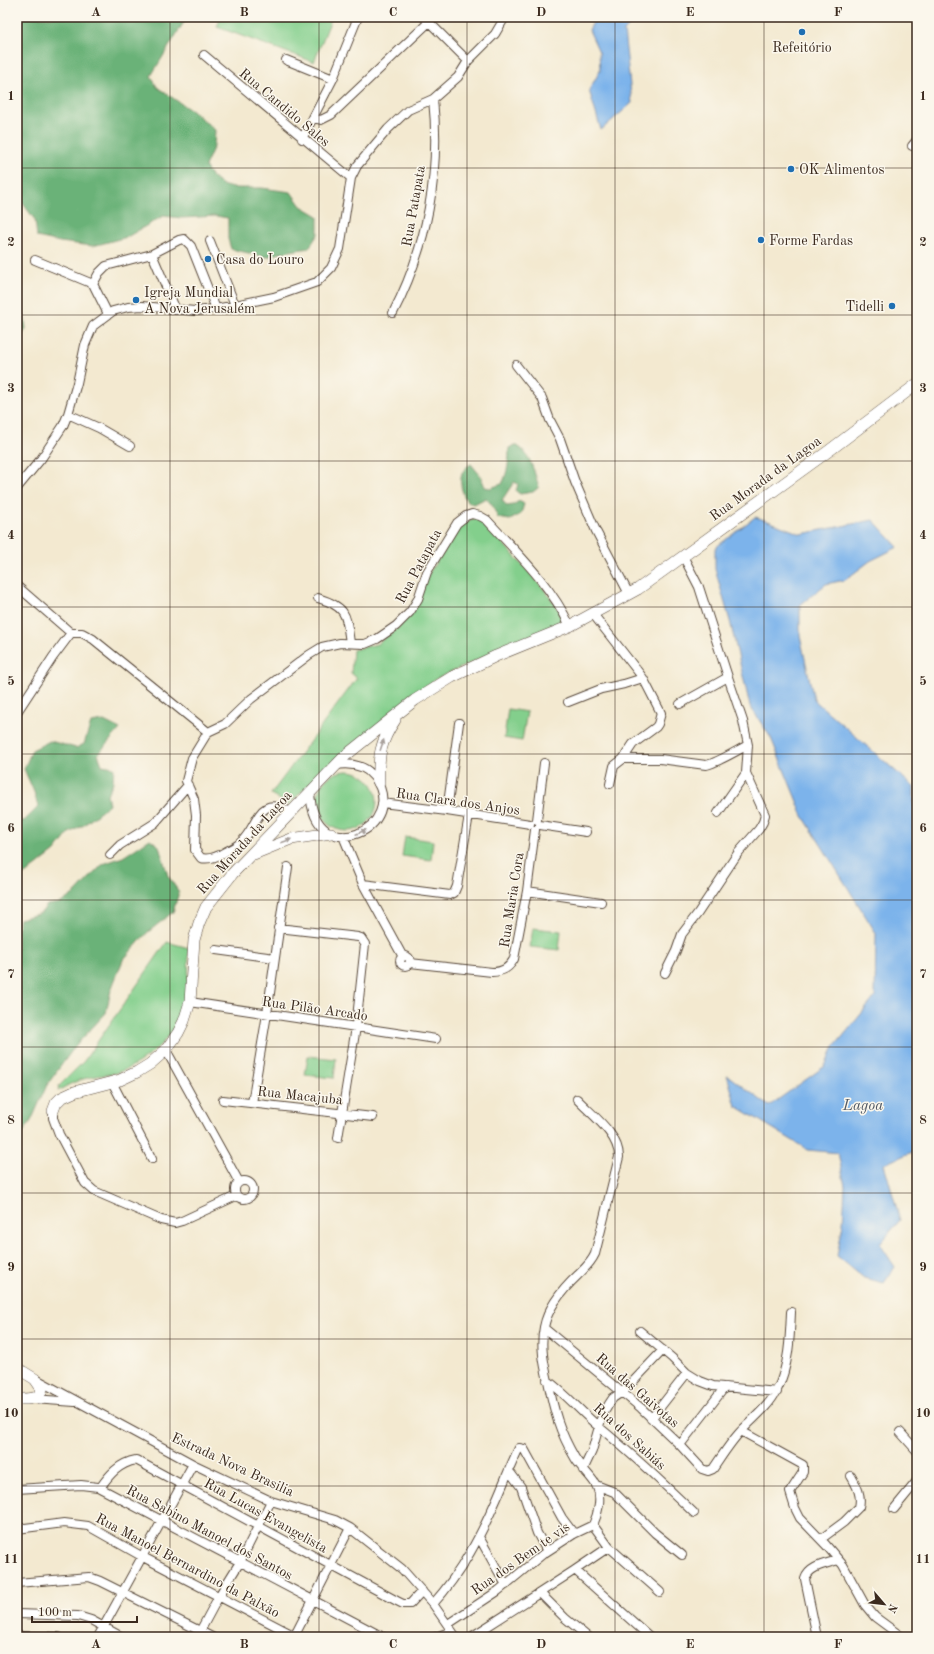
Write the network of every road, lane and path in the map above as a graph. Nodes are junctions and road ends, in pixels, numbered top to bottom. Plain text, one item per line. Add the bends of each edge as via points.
1 (358, 17) edge
2 (505, 17) edge
3 (426, 19) edge
4 (204, 55) dead end
5 (286, 60) dead end
6 (468, 61) junction
7 (333, 79) junction
8 (433, 99) junction
9 (314, 118) junction
10 (302, 139) junction
11 (351, 178) junction
12 (210, 241) dead end
13 (152, 254) junction
14 (35, 260) dead end
15 (93, 284) junction
16 (235, 305) junction
17 (216, 309) junction
18 (176, 310) junction
19 (393, 312) dead end
20 (108, 314) junction
21 (516, 365) dead end
22 (917, 384) edge
23 (68, 414) junction
24 (130, 446) dead end
25 (17, 488) edge
26 (683, 556) junction
27 (17, 586) edge
28 (629, 594) junction
29 (318, 598) dead end
30 (593, 614) junction
31 (570, 626) junction
32 (71, 633) junction
33 (350, 643) junction
34 (728, 677) junction
35 (643, 678) junction
36 (568, 702) dead end
37 (680, 704) dead end
38 (400, 711) junction
39 (17, 712) edge
40 (459, 723) dead end
41 (208, 732) junction
42 (748, 745) junction
43 (623, 759) junction
44 (544, 763) dead end
45 (335, 765) junction
46 (746, 773) junction
47 (378, 783) junction
48 (610, 784) dead end
49 (188, 785) junction
50 (310, 792) junction
51 (382, 803) junction
52 (447, 811) junction
53 (290, 812) junction
54 (718, 813) dead end
55 (469, 815) junction
56 (536, 825) junction
57 (586, 832) dead end
58 (331, 833) junction
59 (343, 836) junction
60 (110, 855) dead end
61 (249, 856) junction
62 (288, 867) dead end
63 (363, 884) junction
64 (526, 891) junction
65 (601, 902) dead end
66 (278, 928) junction
67 (216, 950) dead end
68 (275, 958) junction
69 (665, 973) dead end
70 (190, 1002) junction
71 (267, 1014) junction
72 (356, 1027) junction
73 (436, 1039) dead end
74 (166, 1050) junction
75 (112, 1082) junction
76 (577, 1099) dead end
77 (223, 1100) dead end
78 (252, 1103) junction
79 (53, 1111) joint
80 (341, 1113) junction
81 (374, 1117) dead end
82 (338, 1138) dead end
83 (152, 1158) dead end
84 (239, 1182) junction
85 (236, 1196) junction
86 (791, 1312) dead end
87 (544, 1328) junction
88 (640, 1331) dead end
89 (663, 1350) junction
90 (17, 1368) edge
91 (687, 1373) junction
92 (35, 1379) junction
93 (547, 1380) junction
94 (725, 1387) junction
95 (777, 1392) junction
96 (622, 1393) junction
97 (17, 1398) edge
98 (29, 1398) junction
99 (78, 1402) junction
100 (652, 1419) junction
101 (599, 1426) junction
102 (741, 1431) junction
103 (900, 1432) dead end
104 (680, 1445) junction
105 (917, 1451) edge
106 (193, 1464) junction
107 (583, 1470) junction
108 (509, 1471) junction
109 (851, 1476) dead end
110 (917, 1481) edge
111 (182, 1484) junction
112 (596, 1485) junction
113 (100, 1488) junction
114 (17, 1489) edge
115 (271, 1501) junction
116 (894, 1509) dead end
117 (694, 1513) dead end
118 (162, 1521) junction
119 (593, 1525) junction
120 (258, 1526) junction
121 (350, 1528) junction
122 (17, 1529) edge
123 (574, 1534) junction
124 (479, 1537) junction
125 (821, 1539) junction
126 (609, 1546) junction
127 (548, 1552) junction
128 (682, 1554) dead end
129 (143, 1557) junction
130 (838, 1560) junction
131 (240, 1562) junction
132 (331, 1566) junction
133 (575, 1570) junction
134 (17, 1583) edge
135 (506, 1585) junction
136 (422, 1591) junction
137 (660, 1592) dead end
138 (123, 1593) junction
139 (540, 1593) junction
140 (219, 1596) junction
141 (312, 1601) junction
142 (433, 1604) junction
143 (17, 1614) edge
144 (104, 1628) junction
145 (452, 1630) edge
146 (199, 1634) edge
147 (17, 1636) edge
148 (59, 1637) edge
149 (98, 1637) edge
150 (122, 1637) edge
151 (212, 1637) edge
152 (295, 1637) edge
153 (383, 1637) edge
154 (436, 1637) edge
155 (470, 1637) edge
156 (588, 1637) edge
157 (650, 1637) edge
158 (817, 1637) edge
159 (902, 1637) edge

1 - 7 street
2 - 6 street via 494,34
3 - 6 street
3 - 9 street via 331,115 322,120
4 - 10 street, Rua Candido Sales
5 - 7 street
6 - 8 street via 458,77
7 - 9 street
8 - 11 street via 408,110 388,129 357,166
8 - 19 street, Rua Patapata via 435,154 425,228 412,273
9 - 10 street
10 - 11 street, Rua Candido Sales
11 - 16 street via 340,249 324,276 299,289
12 - 16 street
13 - 15 street via 106,266 98,273
13 - 17 street via 182,239 186,240 191,246
13 - 18 street
14 - 15 street
15 - 20 street
16 - 17 street
17 - 18 street
18 - 20 street via 142,306 128,307
20 - 23 street via 93,326 85,345
21 - 28 street via 542,398 596,531
22 - 26 street, Rua Morada da Lagoa
23 - 24 street
23 - 25 street via 44,454
26 - 28 street, Rua Morada da Lagoa
26 - 34 street via 699,587
27 - 32 street
28 - 30 street, Rua Morada da Lagoa
29 - 33 street via 333,602 342,610 346,617
30 - 31 street, Rua Morada da Lagoa
30 - 35 street
31 - 33 street, Rua Patapata via 545,584 487,520 472,514 457,523 427,572 418,599 396,626 365,644
31 - 38 street, Rua Morada da Lagoa via 471,666 434,687
32 - 39 street
32 - 41 street via 88,635
33 - 41 street, Rua Patapata via 333,643 309,655 251,699 225,724
34 - 37 street
34 - 42 street
35 - 36 street via 601,688
35 - 43 street via 660,713 660,719 656,727 633,744
38 - 45 street, Rua Morada da Lagoa
47 -> 38 street via 382,743
40 - 52 street
41 - 49 street via 192,758 187,775
42 - 43 street via 706,765 660,759
42 - 46 street
43 - 48 street via 614,766
44 - 56 street, Rua Maria Cora
45 - 47 street via 360,766 371,773
45 - 50 street, Rua Morada da Lagoa
46 - 54 street
46 - 69 street via 765,815 763,822 752,839 738,853 682,934
47 - 51 street
49 - 53 street via 194,799 196,816 195,850 201,858 217,857 241,842 262,810 278,806
49 - 60 street via 155,823 120,845
50 - 53 street, Rua Morada da Lagoa
50 - 58 street, Rua Morada da Lagoa via 310,805 314,817
51 - 52 street, Rua Clara dos Anjos
59 -> 51 street, Rua Morada da Lagoa via 352,836 369,828 376,821
52 - 55 street, Rua Clara dos Anjos
53 - 61 street, Rua Morada da Lagoa
55 - 56 street, Rua Clara dos Anjos
55 - 63 street via 458,886 450,895
56 - 57 street, Rua Clara dos Anjos
56 - 64 street, Rua Maria Cora
58 - 59 street, Rua Morada da Lagoa
61 -> 58 street via 290,839
59 - 63 street
61 - 70 street, Rua Morada da Lagoa via 215,894 199,922 194,940
62 - 66 street
63 - 64 street, Rua Maria Cora via 403,957 408,957 410,963 492,972 505,970 514,959
64 - 65 street
66 - 68 street
66 - 72 street via 358,936 364,941
67 - 68 street
68 - 71 street
70 - 71 street, Rua Pilão Arcado
70 - 74 street, Rua Morada da Lagoa via 184,1021
71 - 72 street, Rua Pilão Arcado
71 - 78 street
72 - 73 street, Rua Pilão Arcado
72 - 80 street
74 - 75 street, Rua Morada da Lagoa via 137,1072
74 - 84 street
75 - 79 street, Rua Morada da Lagoa via 61,1098
75 - 83 street
76 - 87 street via 614,1139 619,1149 619,1157 595,1254 588,1266 560,1294
77 - 78 street, Rua Macajuba
78 - 80 street, Rua Macajuba
79 - 85 street, Rua Morada da Lagoa via 59,1134 85,1183 94,1191 161,1220 174,1223
80 - 81 street, Rua Macajuba
80 - 82 street
84 - 85 street via 235,1188
84 - 85 street via 250,1184 253,1187 253,1194 247,1200
86 - 95 street via 788,1354
87 - 93 street via 542,1354
87 - 96 street, Rua das Gaivotas
88 - 89 street
89 - 91 street
89 - 96 street
90 - 92 street, Estrada Nova Brasilia
91 - 94 street via 705,1384
91 - 100 street
92 - 98 street via 42,1387 41,1393 35,1398
92 - 99 street, Estrada Nova Brasilia
93 - 101 street, Rua dos Sabiás
93 - 107 street via 560,1429
94 - 95 street
94 - 104 street
95 - 102 street
96 - 100 street, Rua das Gaivotas
96 - 101 street via 612,1398
97 - 98 street, Estrada Nova Brasilia
98 - 99 street, Estrada Nova Brasilia
99 - 106 street, Estrada Nova Brasilia
100 - 104 street, Rua das Gaivotas
101 - 107 street
101 - 117 street, Rua dos Sabiás
102 - 104 street, Rua das Gaivotas via 708,1471 702,1469
102 - 125 street via 803,1465 804,1469 790,1492 792,1501 800,1518
103 - 105 street
106 - 111 street
106 - 115 street, Estrada Nova Brasilia
107 - 112 street
108 - 123 street via 518,1450 522,1448
108 - 124 street
108 - 127 street via 521,1487 537,1533
109 - 125 street via 858,1488 859,1507
110 - 116 street
111 - 113 street, Rua Lucas Evangelista via 136,1460 111,1473
111 - 118 street
111 - 120 street, Rua Lucas Evangelista
112 - 119 street via 598,1506
112 - 128 street via 607,1488 619,1496 656,1533
113 - 114 street, Rua Sabino Manoel dos Santos via 81,1484
113 - 118 street, Rua Sabino Manoel dos Santos
115 - 120 street
115 - 121 street, Estrada Nova Brasilia via 336,1520
118 - 129 street
118 - 131 street, Rua Sabino Manoel dos Santos
119 - 123 street, Rua dos Bem te vis
119 - 126 street
120 - 131 street
120 - 132 street, Rua Lucas Evangelista
121 - 132 street
121 - 136 street, Estrada Nova Brasilia via 396,1564
122 - 129 street, Rua Manoel Bernardino da Palxão via 64,1523 88,1526
123 - 127 street, Rua dos Bem te vis
124 - 135 street
124 - 142 street via 456,1578
125 - 130 street
126 - 133 street
126 - 137 street
127 - 135 street, Rua dos Bem te vis
129 - 138 street
129 - 140 street, Rua Manoel Bernardino da Palxão
130 - 158 street via 811,1569 806,1574
130 - 159 street via 849,1574 865,1605 875,1617
131 - 140 street
131 - 141 street, Rua Sabino Manoel dos Santos
132 - 136 street, Rua Lucas Evangelista via 403,1604 410,1604
132 - 141 street
133 - 139 street
133 - 157 street
134 - 138 street via 90,1577
135 - 145 street, Rua dos Bem te vis
136 - 142 street, Estrada Nova Brasilia
138 - 144 street
138 - 146 street
139 - 155 street
139 - 156 street
140 - 146 street
140 - 152 street, Rua Manoel Bernardino da Palxão
141 - 152 street
141 - 153 street, Rua Sabino Manoel dos Santos
142 - 145 street, Estrada Nova Brasilia
143 - 144 street via 78,1616
144 - 149 street
144 - 150 street
145 - 154 street
146 - 151 street
147 - 148 street

